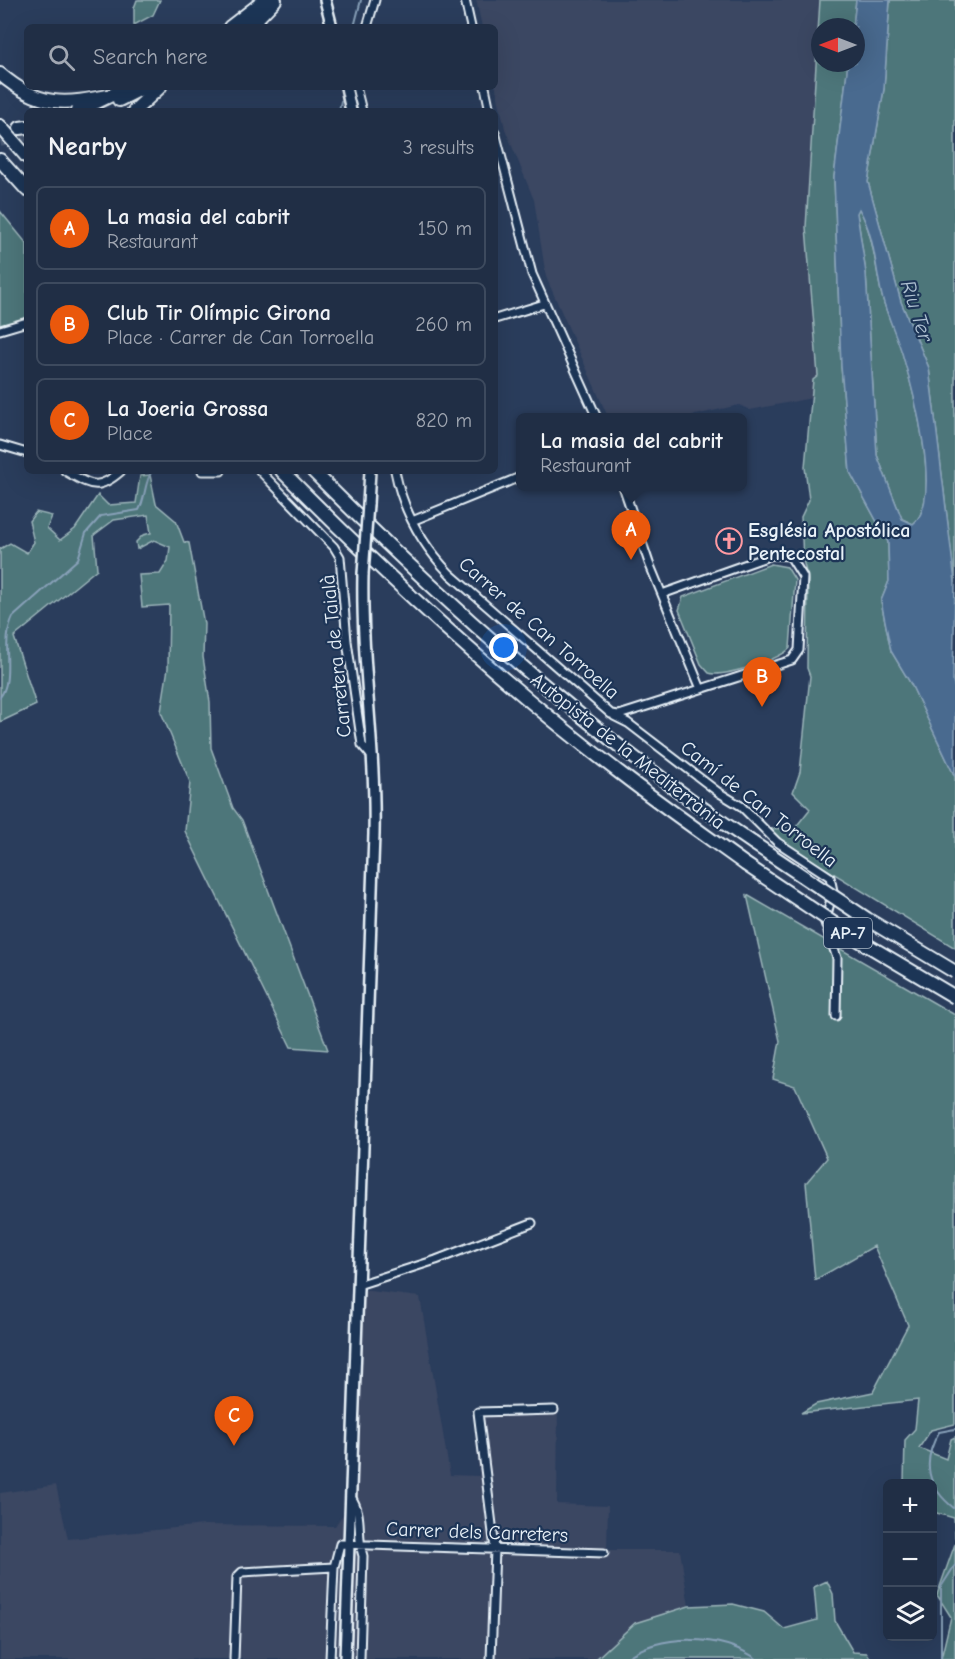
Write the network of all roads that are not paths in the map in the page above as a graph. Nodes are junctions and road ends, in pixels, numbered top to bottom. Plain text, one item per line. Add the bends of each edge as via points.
1 (265, 0) edge
2 (275, 0) edge
3 (375, 0) edge
4 (465, 0) edge
5 (326, 1) edge
6 (234, 24) edge
7 (252, 24) edge
8 (331, 24) edge
9 (368, 24) edge
10 (470, 24) edge
11 (0, 74) edge
12 (122, 90) edge
13 (139, 90) edge
14 (157, 90) edge
15 (347, 90) edge
16 (357, 90) edge
17 (486, 90) edge
18 (113, 95) junction
19 (85, 108) edge
20 (103, 108) edge
21 (137, 108) edge
22 (350, 108) edge
23 (361, 108) edge
24 (489, 108) edge
25 (0, 126) edge
26 (498, 145) edge
27 (24, 154) edge
28 (0, 160) edge
29 (24, 187) edge
30 (544, 304) junction
31 (498, 318) edge
32 (24, 323) edge
33 (0, 330) edge
34 (595, 413) edge
35 (0, 444) edge
36 (24, 452) edge
37 (72, 474) edge
38 (116, 474) edge
39 (263, 474) edge
40 (285, 474) edge
41 (316, 474) edge
42 (370, 474) edge
43 (396, 474) edge
44 (516, 479) edge
45 (625, 491) edge
46 (412, 520) junction
47 (662, 594) junction
48 (701, 689) junction
49 (611, 714) junction
50 (373, 758) junction
51 (955, 972) edge
52 (955, 997) edge
53 (836, 1016) dead end
54 (532, 1224) dead end
55 (358, 1285) junction
56 (554, 1410) dead end
57 (354, 1544) junction
58 (495, 1549) junction
59 (604, 1553) dead end
60 (334, 1567) junction
61 (234, 1659) edge
62 (330, 1659) edge
63 (345, 1659) edge
64 (360, 1659) edge
65 (490, 1659) edge

1 - 6 highway
2 - 7 highway
3 - 9 street
4 - 10 street
5 - 8 main road
11 - 18 highway via 27,94 58,103
12 - 18 highway
13 - 20 highway
14 - 21 highway
15 - 22 main road
16 - 23 street
17 - 24 street
18 - 19 highway
25 - 27 highway
26 - 30 street via 522,246
28 - 29 highway
30 - 31 street
30 - 34 street
32 - 33 street
35 - 36 street
37 - 38 street via 97,486
39 - 50 street, Carretera de Taialà via 339,554 362,745
40 - 52 highway, Autopista de la Mediterrània / AP-7, bridge via 390,578 624,776 857,939
41 - 51 highway, Autopista de la Mediterrània / AP-7, bridge via 409,565 510,655 643,763 753,843
42 - 50 main road, bridge via 363,639
43 - 46 street, Carrer de Can Torroella
44 - 46 street
45 - 47 street
46 - 49 street, Carrer de Can Torroella via 424,544 450,574
47 - 48 street
47 - 48 street, Carrer de Can Torroella via 772,555 790,556 803,577 799,650 792,660
48 - 49 street, Carrer de Can Torroella via 619,715
49 - 53 street, Camí de Can Torroella via 733,800 770,836 830,877 833,891 825,923 838,968
50 - 55 main road via 374,834
54 - 55 street
55 - 57 main road via 351,1497
56 - 58 street via 478,1412
57 - 58 street, Carrer dels Carreters
57 - 60 street via 340,1544
57 - 63 main road
57 - 64 street via 363,1556
58 - 59 street, Carrer dels Carreters
58 - 65 street
60 - 61 street via 242,1572 237,1577
60 - 62 street

